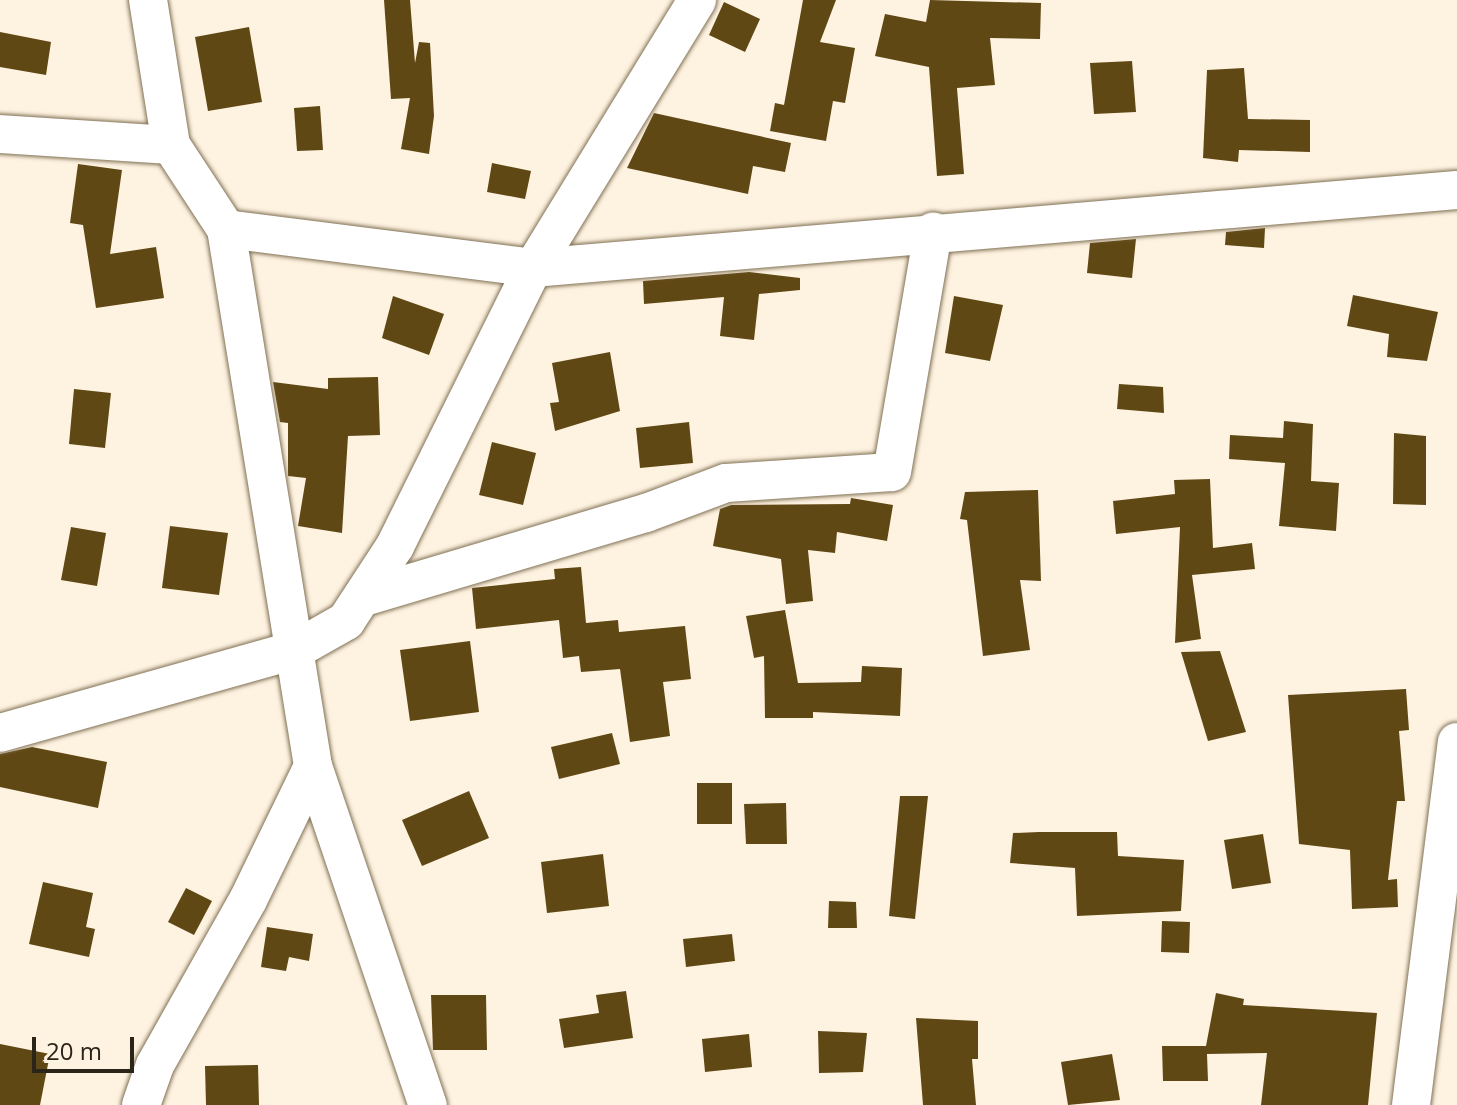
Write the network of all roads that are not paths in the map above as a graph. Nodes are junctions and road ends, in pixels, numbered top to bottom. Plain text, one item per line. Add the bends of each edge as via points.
1 (148, 0) edge
2 (697, 0) edge
3 (0, 134) edge
4 (171, 145) junction
5 (1457, 190) edge
6 (226, 229) junction
7 (933, 231) junction
8 (533, 268) junction
9 (367, 596) junction
10 (295, 650) junction
11 (0, 733) edge
12 (1457, 742) edge
13 (313, 766) junction
14 (141, 1105) edge
15 (428, 1105) edge
16 (1411, 1105) edge

1 - 4 street
2 - 8 street
3 - 4 street
4 - 6 street
5 - 7 street
6 - 8 street
6 - 10 street
7 - 8 street
7 - 9 street via 892,472 726,483 646,513
8 - 9 street
9 - 10 street via 346,621
10 - 11 street
10 - 13 street
12 - 16 street
13 - 14 street via 248,900 155,1065
13 - 15 street

